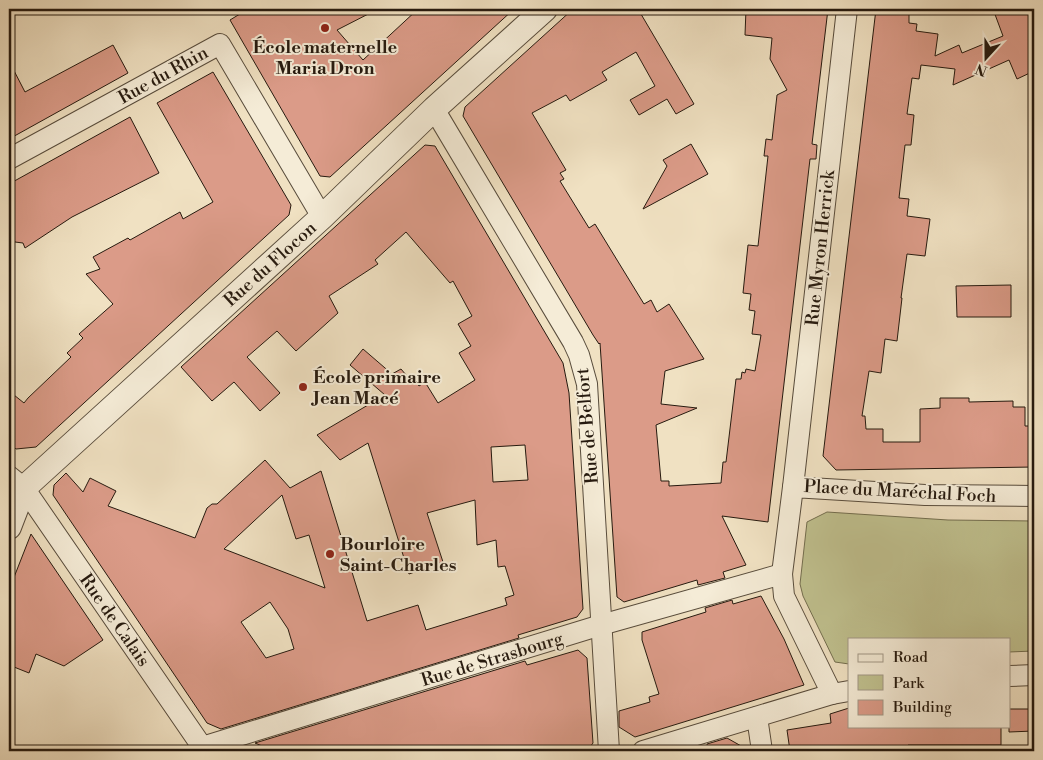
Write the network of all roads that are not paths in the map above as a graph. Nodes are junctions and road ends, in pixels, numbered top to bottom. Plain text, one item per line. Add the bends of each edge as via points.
1 (545, 9) edge
2 (847, 9) edge
3 (434, 109) junction
4 (9, 159) edge
5 (322, 217) junction
6 (16, 482) edge
7 (793, 487) junction
8 (1034, 496) edge
9 (9, 527) edge
10 (782, 574) junction
11 (601, 625) junction
12 (1034, 675) edge
13 (1010, 676) edge
14 (841, 692) edge
15 (757, 717) junction
16 (204, 749) edge
17 (610, 751) edge
18 (643, 751) edge
19 (762, 751) edge

1 - 3 street, Rue du Flocon
2 - 7 street, Rue Myron Herrick
3 - 5 street, Rue du Flocon
3 - 11 street, Rue de Belfort via 582,362 587,384
4 - 5 street, Rue du Rhin via 220,44
5 - 6 street, Rue du Flocon
6 - 9 street, Rue du Flocon
6 - 16 street, Rue de Calais
7 - 8 street, Place du Maréchal Foch via 925,495
7 - 10 street, Place du Maréchal Foch
10 - 11 street, Rue de Strasbourg
10 - 14 street, Place du Maréchal Foch via 784,596
11 - 16 street, Rue de Strasbourg
11 - 17 street, Rue de Belfort
12 - 13 street
14 - 15 street
15 - 18 street
15 - 19 street

